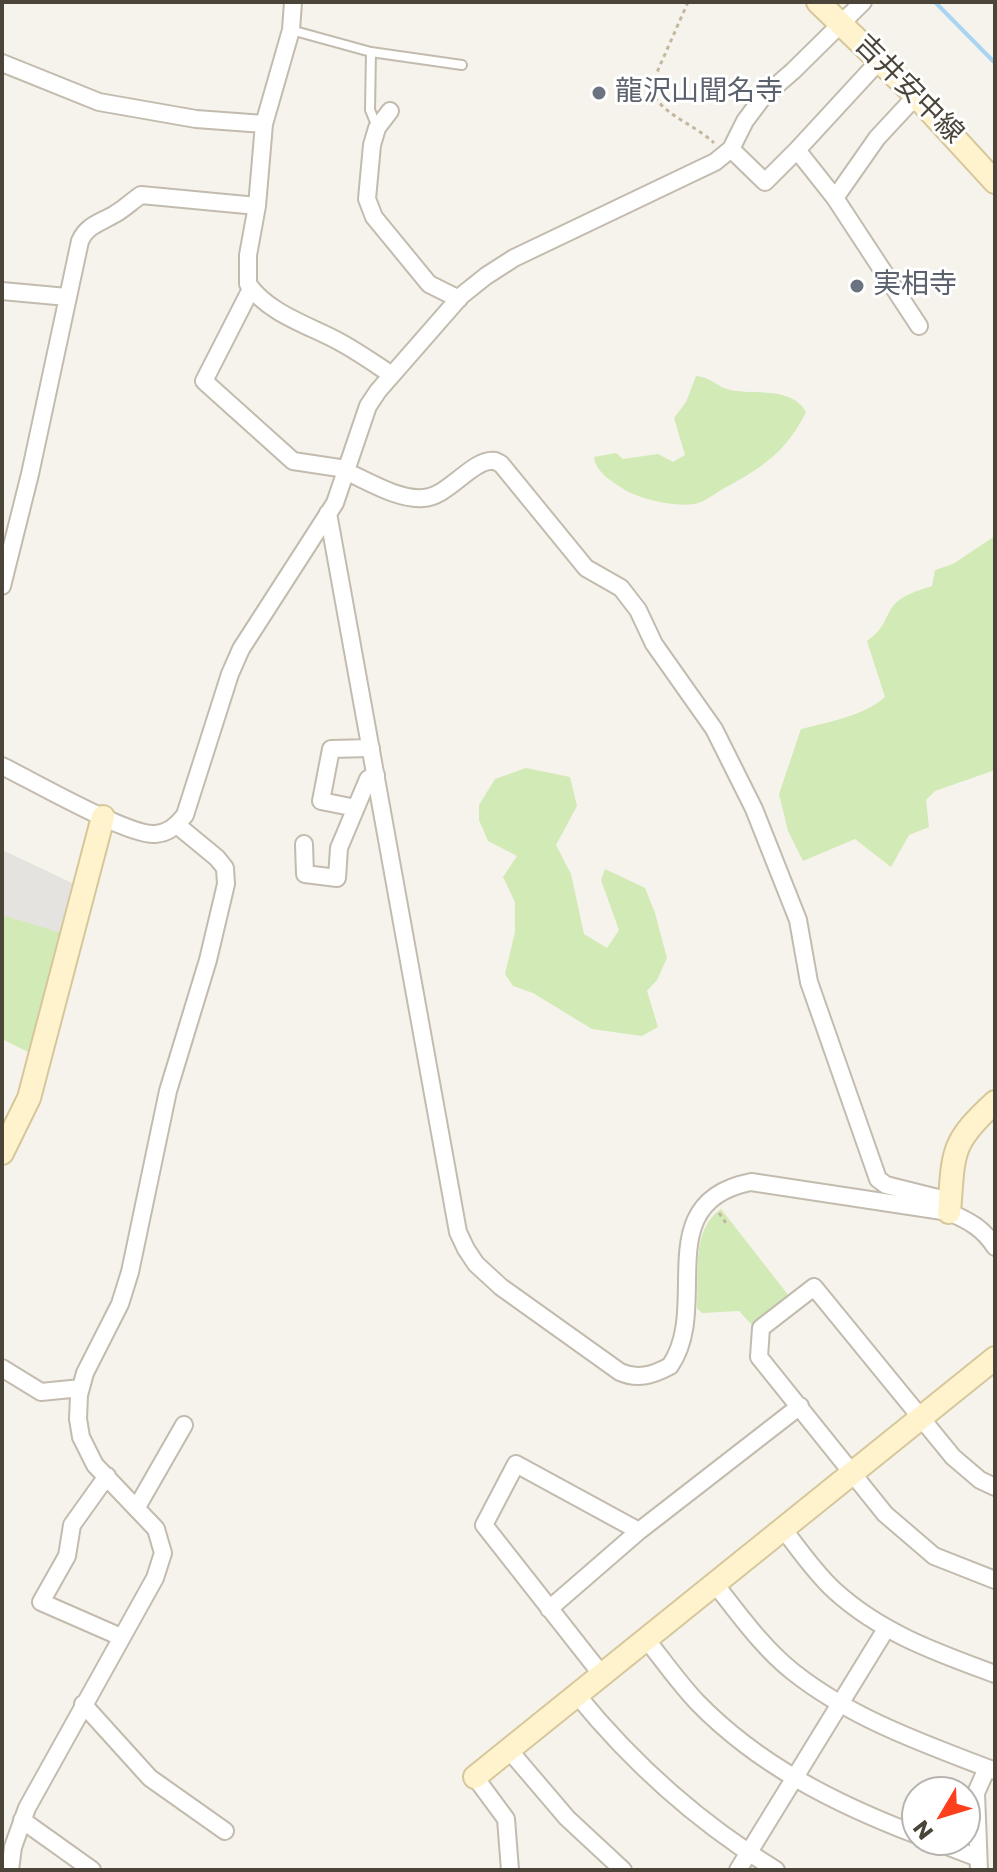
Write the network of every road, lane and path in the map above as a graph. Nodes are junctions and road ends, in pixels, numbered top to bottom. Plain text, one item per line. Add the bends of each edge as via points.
1 (293, 2) edge
2 (688, 2) edge
3 (818, 2) edge
4 (863, 2) edge
5 (841, 23) junction
6 (291, 30) junction
7 (371, 52) junction
8 (880, 60) junction
9 (2, 63) edge
10 (462, 65) dead end
11 (916, 96) junction
12 (390, 111) dead end
13 (264, 124) junction
14 (377, 128) junction
15 (797, 150) junction
16 (727, 152) junction
17 (995, 182) edge
18 (835, 198) junction
19 (257, 206) junction
20 (251, 289) junction
21 (2, 291) edge
22 (67, 297) junction
23 (459, 299) junction
24 (919, 326) dead end
25 (392, 375) junction
26 (346, 470) junction
27 (328, 513) junction
28 (2, 586) edge
29 (371, 748) junction
30 (2, 766) edge
31 (376, 775) junction
32 (356, 808) junction
33 (103, 817) junction
34 (177, 825) junction
35 (304, 844) dead end
36 (995, 1102) edge
37 (2, 1153) edge
38 (949, 1206) junction
39 (995, 1247) edge
40 (995, 1358) edge
41 (2, 1368) edge
42 (81, 1388) junction
43 (800, 1406) junction
44 (919, 1419) junction
45 (184, 1425) dead end
46 (853, 1473) junction
47 (107, 1476) junction
48 (995, 1487) edge
49 (137, 1507) junction
50 (783, 1529) junction
51 (639, 1531) junction
52 (995, 1580) edge
53 (715, 1584) junction
54 (549, 1609) junction
55 (886, 1629) junction
56 (121, 1637) junction
57 (646, 1639) junction
58 (995, 1674) edge
59 (602, 1675) junction
60 (577, 1695) junction
61 (83, 1704) junction
62 (839, 1704) junction
63 (509, 1750) junction
64 (991, 1770) edge
65 (475, 1777) joint
66 (795, 1778) junction
67 (22, 1820) junction
68 (901, 1829) edge
69 (225, 1831) dead end
70 (749, 1853) junction
71 (979, 1864) edge
72 (10, 1870) edge
73 (92, 1870) edge
74 (510, 1870) edge
75 (623, 1870) edge
76 (738, 1870) edge
77 (776, 1870) edge

1 - 6 street
2 - 16 path via 651,91 659,105
3 - 5 street, 吉井安中線
4 - 5 street
5 - 8 street, 吉井安中線
5 - 16 street via 763,97
6 - 7 lane
6 - 13 street
7 - 10 lane
7 - 14 lane via 370,110
8 - 11 street, 吉井安中線
8 - 15 street
9 - 13 street via 99,102 196,119
11 - 17 street, 吉井安中線
11 - 18 street via 877,138
12 - 14 street
13 - 19 street
14 - 23 street via 367,199 374,217 429,284
15 - 16 street via 765,182
15 - 18 street
16 - 23 street via 514,258
18 - 24 street
19 - 20 street via 248,255
19 - 22 street via 141,195 84,232
20 - 25 street
20 - 26 street via 204,381 293,461
21 - 22 street
22 - 28 street
23 - 25 street
25 - 26 street via 368,406
26 - 27 street
26 - 38 street via 404,496 426,498 495,461 586,568 621,588 714,729 754,809 798,920 809,982 878,1179
27 - 29 street
27 - 34 street via 241,649 185,815
29 - 31 street
29 - 32 street via 331,749 321,801
30 - 33 street
31 - 32 street via 368,779
31 - 38 street via 455,1221 476,1264 501,1287 620,1372 641,1377 660,1372 676,1357 694,1219 723,1191 751,1182
32 - 35 street via 339,848 337,878 305,874
33 - 34 street via 154,835
33 - 37 street via 29,1098
34 - 42 street via 217,858 225,868 226,884 165,1104 130,1272
36 - 38 street via 959,1141
38 - 39 street
40 - 44 street
41 - 42 street via 41,1392
42 - 47 street via 81,1437
43 - 44 street via 759,1357 761,1328 814,1287
43 - 46 street
43 - 51 street
44 - 46 street
44 - 48 street via 953,1457
45 - 49 street
46 - 50 street
46 - 52 street via 885,1514 934,1556
47 - 49 street
47 - 56 street via 72,1525 67,1556 41,1602
49 - 56 street via 156,1529 163,1553 155,1578
50 - 53 street
50 - 55 street via 835,1591
51 - 54 street
51 - 54 street via 516,1464 484,1525
53 - 57 street
53 - 62 street via 791,1671
54 - 59 street
55 - 58 street
55 - 62 street
56 - 61 street
57 - 59 street
57 - 66 street via 698,1702 738,1739
59 - 60 street
60 - 63 street
60 - 70 street via 661,1786
61 - 67 street
61 - 69 street via 150,1778
62 - 64 street
62 - 66 street
63 - 65 street
63 - 75 street via 567,1818
64 - 71 street via 976,1793
65 - 74 street via 506,1819
66 - 68 street
66 - 70 street
67 - 72 street
67 - 73 street
70 - 76 street
70 - 77 street

